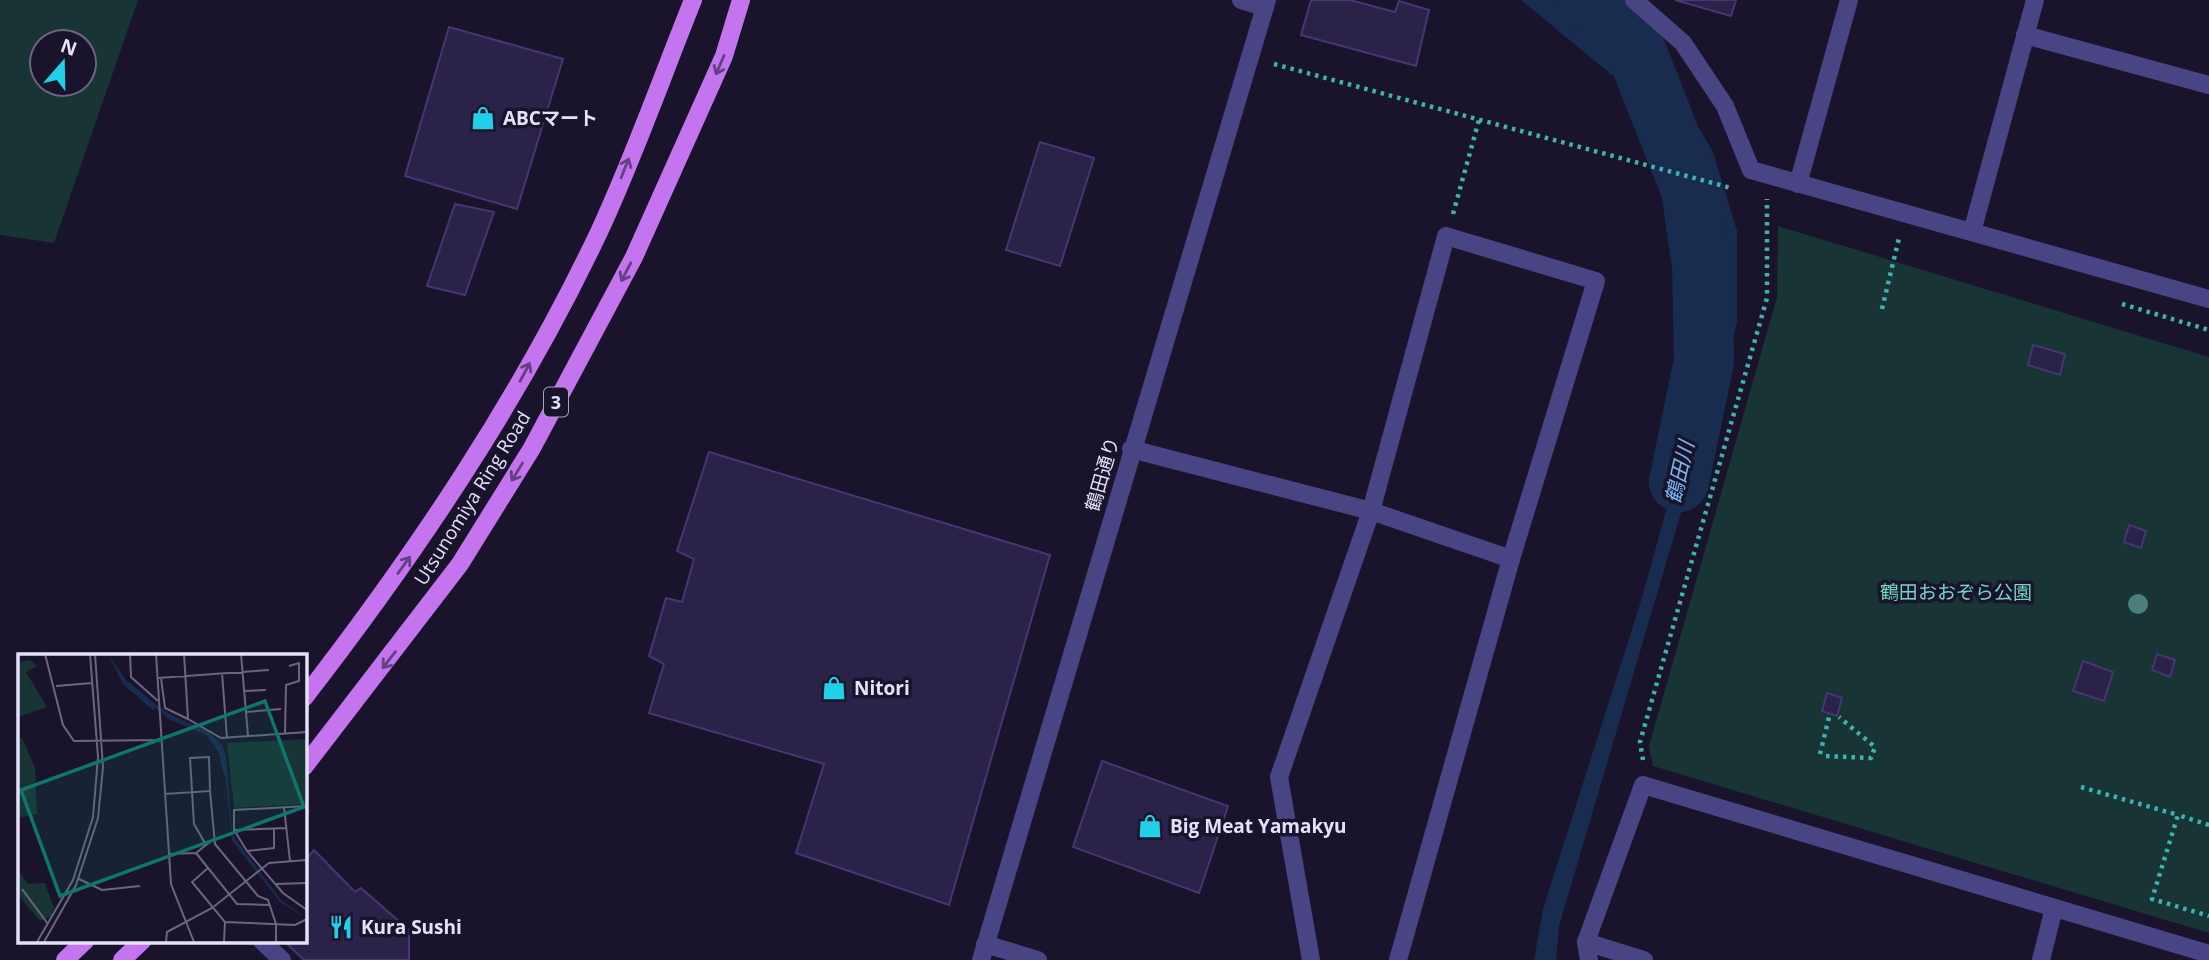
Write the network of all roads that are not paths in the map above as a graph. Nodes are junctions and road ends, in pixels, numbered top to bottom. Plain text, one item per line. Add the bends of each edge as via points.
1 (693, 0) edge
2 (741, 0) edge
3 (1241, 0) edge
4 (1633, 0) edge
5 (1849, 0) edge
6 (2035, 0) edge
7 (1266, 3) edge
8 (2025, 35) junction
9 (2209, 85) edge
10 (1798, 184) junction
11 (1972, 232) junction
12 (2209, 299) edge
13 (1131, 449) junction
14 (1371, 511) junction
15 (1511, 559) junction
16 (306, 695) edge
17 (306, 764) edge
18 (2054, 908) junction
19 (84, 942) edge
20 (141, 942) edge
21 (263, 942) edge
22 (1586, 942) junction
23 (983, 952) edge
24 (2209, 954) edge
25 (65, 960) edge
26 (122, 960) edge
27 (282, 960) edge
28 (1038, 960) edge
29 (1311, 960) edge
30 (1397, 960) edge
31 (1589, 960) edge
32 (1644, 960) edge
33 (2040, 960) edge

16 -> 1 main road, Utsunomiya Ring Road / 3 via 422,540 496,426 599,231
2 -> 17 main road, Utsunomiya Ring Road / 3 via 724,55 634,257 532,448 460,564
3 - 7 street
4 - 10 street via 1683,43 1726,106 1751,170
5 - 10 street
6 - 8 street
7 - 13 street, 鶴田通り
8 - 9 street
8 - 11 street
10 - 11 street
11 - 12 street
13 - 14 street
13 - 23 street, 鶴田通り
14 - 15 street
14 - 15 street via 1447,236 1597,281
14 - 29 street via 1279,777
15 - 30 street
18 - 22 street via 1643,785
18 - 24 street
18 - 33 street
19 - 25 main road
20 - 26 main road
21 - 27 street
22 - 31 street
22 - 32 street
23 - 28 street

